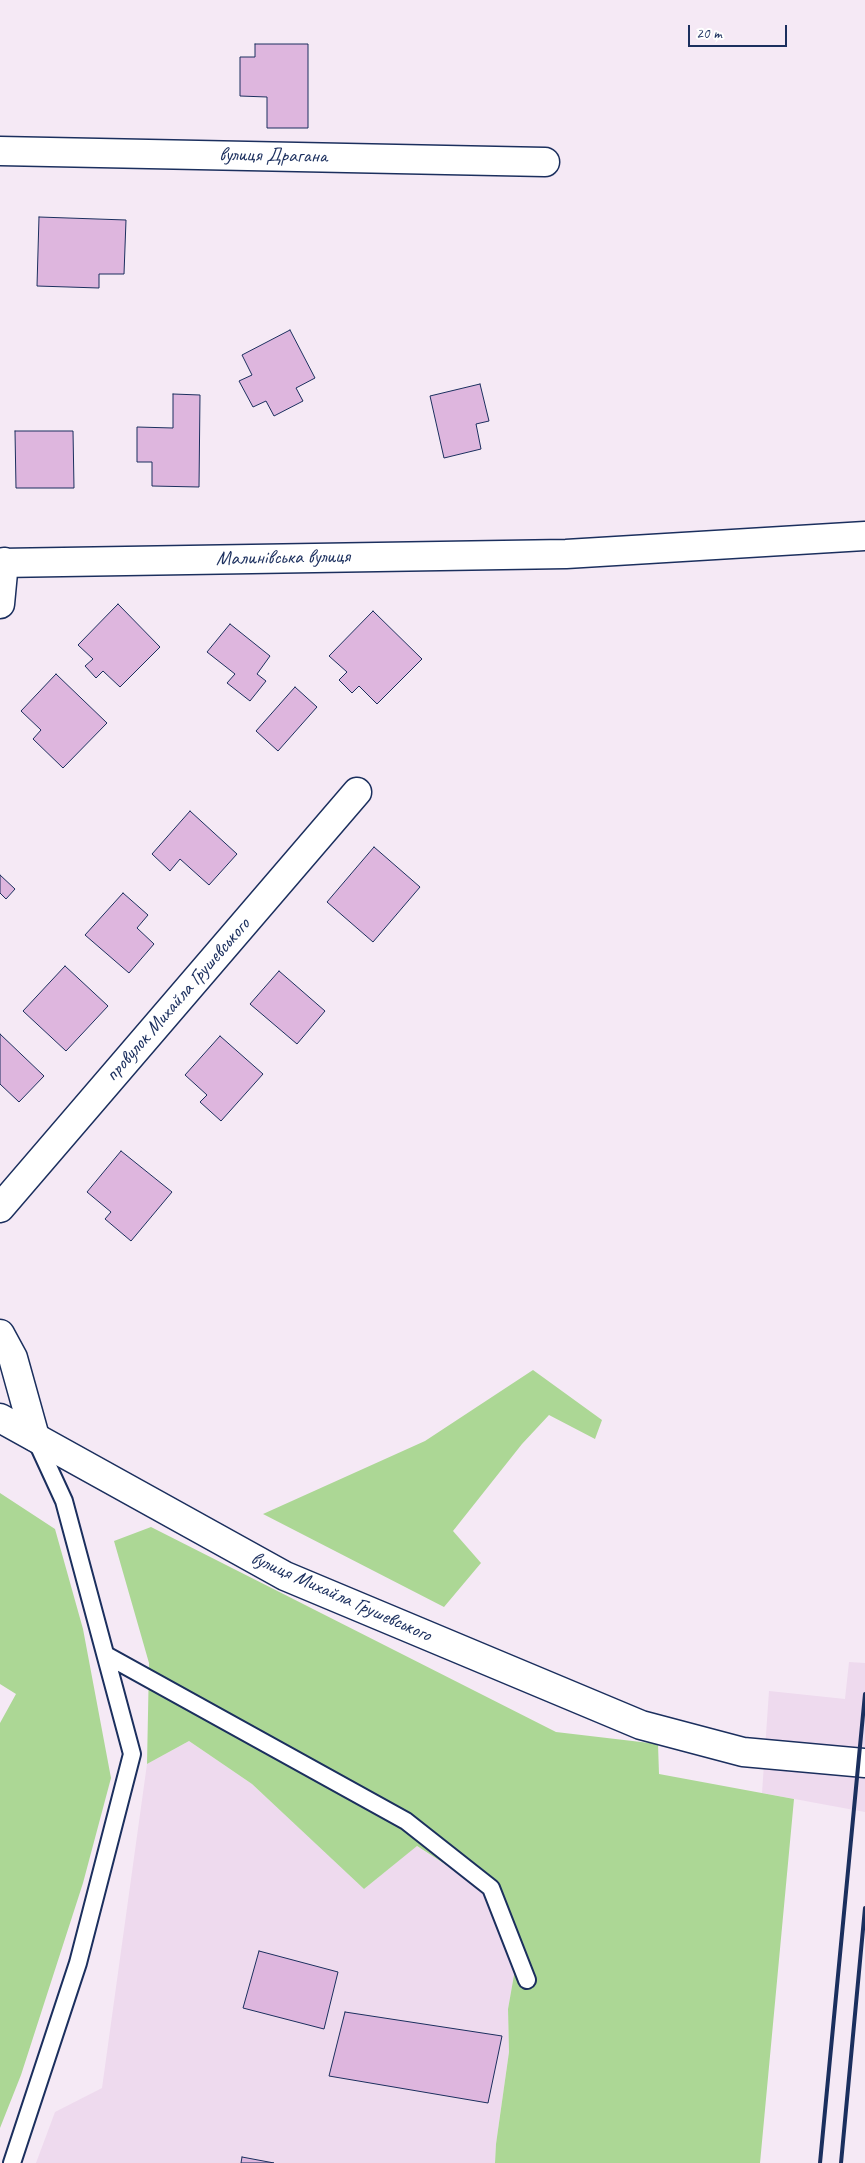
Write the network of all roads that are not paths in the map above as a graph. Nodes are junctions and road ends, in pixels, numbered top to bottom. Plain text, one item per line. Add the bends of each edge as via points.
1 (0, 151) edge
2 (545, 162) dead end
3 (865, 536) edge
4 (2, 562) edge
5 (0, 604) edge
6 (357, 792) dead end
7 (0, 1208) edge
8 (0, 1334) edge
9 (0, 1418) edge
10 (35, 1437) junction
11 (106, 1655) junction
12 (865, 1763) edge
13 (527, 1980) dead end
14 (12, 2163) edge

1 - 2 street, вулиця Драгана
3 - 4 street, Малинівська вулиця via 566,554
4 - 5 street
6 - 7 street, провулок Михайла Грушевського
8 - 10 street via 13,1358
9 - 10 street, вулиця Михайла Грушевського
10 - 11 lane via 64,1501
10 - 12 street, вулиця Михайла Грушевського via 285,1576 641,1725 743,1752
11 - 13 lane via 406,1821 491,1888
11 - 14 lane via 132,1754 78,1963

